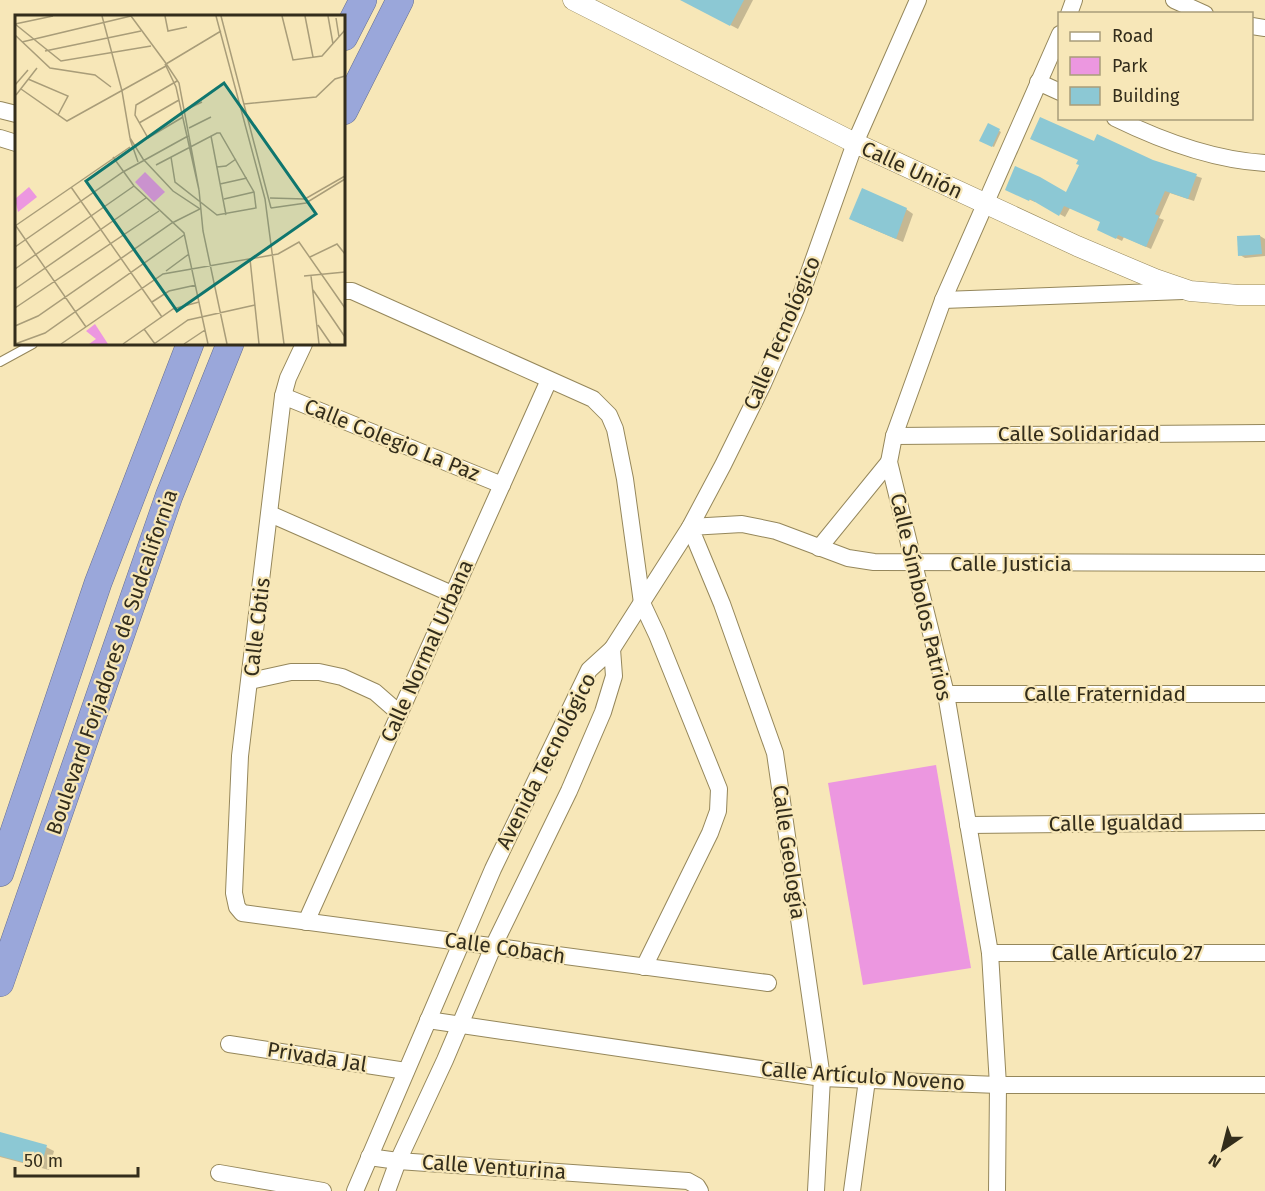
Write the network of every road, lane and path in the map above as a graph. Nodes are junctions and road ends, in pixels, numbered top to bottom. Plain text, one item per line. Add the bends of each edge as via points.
1 (363, 0) edge
2 (400, 0) edge
3 (573, 0) edge
4 (918, 0) edge
5 (1174, 0) edge
6 (596, 5) edge
7 (1201, 12) edge
8 (345, 35) edge
9 (1058, 36) edge
10 (1038, 82) junction
11 (1058, 92) edge
12 (345, 109) edge
13 (0, 110) edge
14 (15, 114) edge
15 (1120, 120) edge
16 (0, 138) edge
17 (15, 143) edge
18 (855, 143) junction
19 (1265, 163) edge
20 (984, 203) junction
21 (345, 291) edge
22 (1190, 291) junction
23 (1265, 295) edge
24 (943, 300) junction
25 (31, 345) edge
26 (190, 345) edge
27 (230, 345) edge
28 (304, 345) edge
29 (0, 362) edge
30 (549, 380) junction
31 (283, 396) junction
32 (1265, 433) edge
33 (894, 436) junction
34 (889, 462) junction
35 (502, 484) junction
36 (270, 514) junction
37 (690, 527) junction
38 (819, 548) junction
39 (1265, 563) edge
40 (915, 564) junction
41 (98, 583) junction
42 (135, 592) junction
43 (452, 594) junction
44 (642, 603) junction
45 (612, 649) junction
46 (250, 681) junction
47 (946, 694) junction
48 (1265, 694) edge
49 (399, 713) junction
50 (1265, 822) edge
51 (968, 825) junction
52 (0, 873) edge
53 (242, 913) joint
54 (306, 922) junction
55 (460, 942) junction
56 (493, 946) junction
57 (990, 953) junction
58 (1265, 953) edge
59 (644, 967) junction
60 (0, 983) edge
61 (768, 983) dead end
62 (428, 1020) junction
63 (458, 1025) junction
64 (229, 1044) dead end
65 (406, 1071) junction
66 (822, 1078) junction
67 (867, 1080) junction
68 (998, 1085) junction
69 (1265, 1085) edge
70 (369, 1157) junction
71 (398, 1161) junction
72 (219, 1173) dead end
73 (699, 1188) edge
74 (323, 1191) edge
75 (355, 1191) edge
76 (387, 1191) edge
77 (816, 1191) edge
78 (852, 1191) edge
79 (997, 1191) edge

1 - 8 highway
2 - 12 highway
3 - 6 street, Calle Unión
4 - 18 street, Calle Tecnológico
5 - 7 street
6 - 18 street, Calle Unión
9 - 10 street, Calle Símbolos Patrios
10 - 11 street
10 - 20 street, Calle Símbolos Patrios
13 - 14 street
15 - 19 street via 1227,159
16 - 17 street
18 - 20 street, Calle Unión
18 - 37 street, Calle Tecnológico via 796,309
20 - 22 street, Calle Unión
20 - 24 street, Calle Símbolos Patrios
21 - 30 street
22 - 23 street, Calle Unión
22 - 24 street
24 - 33 street, Calle Símbolos Patrios
25 - 29 lane
26 - 41 highway, Boulevard Forjadores de Sudcalifornia
27 - 42 highway, Boulevard Forjadores de Sudcalifornia
28 - 31 street, Calle Cbtis
30 - 35 street, Calle Normal Urbana
30 - 44 street via 593,399 609,415 615,429
31 - 35 street, Calle Colegio La Paz
31 - 36 street, Calle Cbtis
32 - 33 street, Calle Solidaridad
33 - 34 street, Calle Símbolos Patrios
34 - 38 street
34 - 40 street, Calle Símbolos Patrios
35 - 43 street, Calle Normal Urbana
36 - 43 street
36 - 46 street, Calle Cbtis
37 - 38 street, Calle Justicia via 742,524 776,531
37 - 44 street, Calle Tecnológico
37 - 66 street, Calle Geología via 775,753
38 - 40 street, Calle Justicia via 848,558
39 - 40 street, Calle Justicia
40 - 47 street, Calle Símbolos Patrios
41 - 42 highway
41 - 52 highway, Boulevard Forjadores de Sudcalifornia
42 - 60 highway, Boulevard Forjadores de Sudcalifornia
43 - 49 street, Calle Normal Urbana
44 - 45 street, Calle Tecnológico
44 - 59 street via 719,789 720,801 710,833
45 - 55 street, Avenida Tecnológico via 589,670 574,698
45 - 56 street, Avenida Tecnológico via 614,676 603,712
46 - 49 street via 291,672 319,672 342,677 375,692
46 - 53 street, Calle Cbtis via 240,756 234,893
47 - 48 street, Calle Fraternidad
47 - 51 street, Calle Símbolos Patrios
49 - 54 street, Calle Normal Urbana
50 - 51 street, Calle Igualdad
51 - 57 street, Calle Símbolos Patrios
53 - 54 street, Calle Cobach
54 - 55 street, Calle Cobach
55 - 56 street, Calle Cobach
55 - 62 street, Avenida Tecnológico
56 - 59 street, Calle Cobach
56 - 63 street, Avenida Tecnológico
57 - 58 street, Calle Artículo 27
57 - 68 street, Calle Símbolos Patrios
59 - 61 street, Calle Cobach
62 - 63 street, Calle Artículo Noveno
62 - 65 street, Avenida Tecnológico
63 - 66 street, Calle Artículo Noveno
63 - 71 street, Avenida Tecnológico
64 - 65 street, Privada Jal
65 - 70 street, Avenida Tecnológico
66 - 67 street, Calle Artículo Noveno
66 - 77 street, Calle Geología
67 - 68 street, Calle Artículo Noveno
67 - 78 street
68 - 69 street, Calle Artículo Noveno
68 - 79 street, Calle Símbolos Patrios
70 - 71 street, Calle Venturina
70 - 75 street, Avenida Tecnológico
71 - 73 street, Calle Venturina via 688,1180
71 - 76 street, Avenida Tecnológico
72 - 74 street

